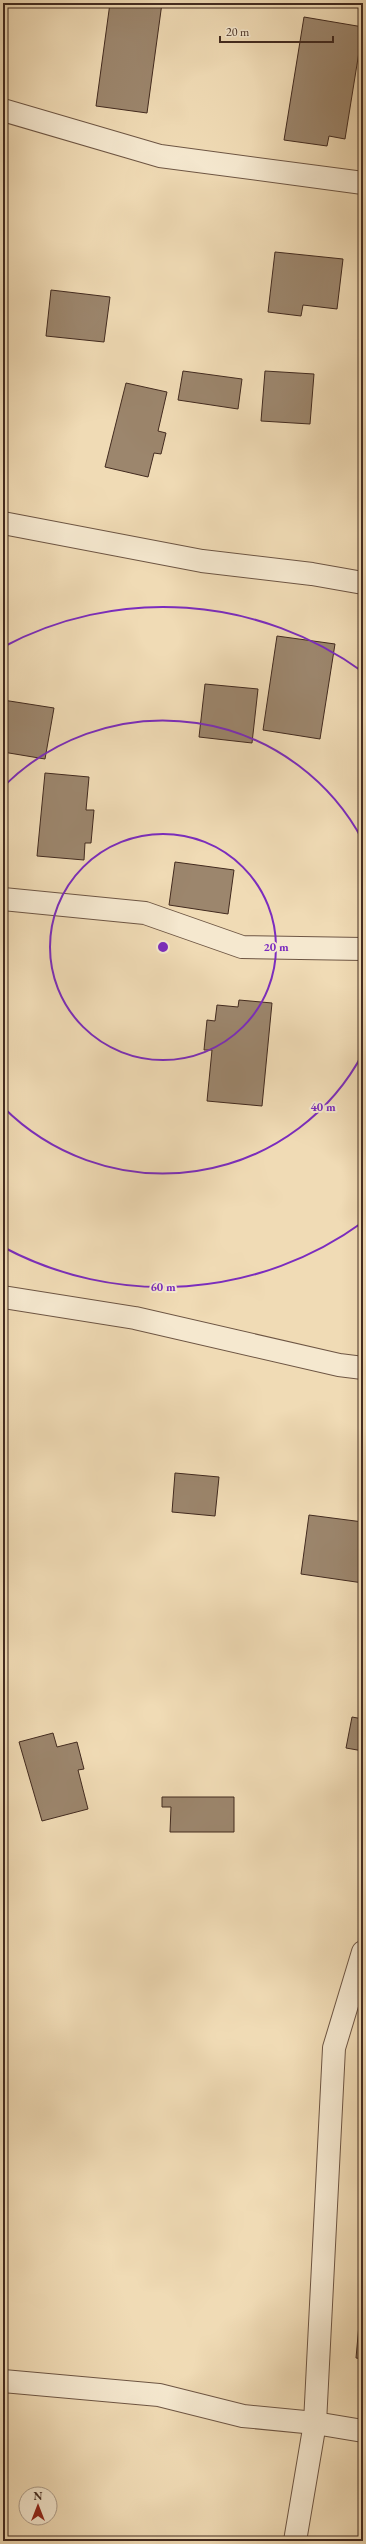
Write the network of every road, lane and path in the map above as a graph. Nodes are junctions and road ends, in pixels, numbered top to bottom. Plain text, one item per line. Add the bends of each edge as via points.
1 (3, 110) edge
2 (363, 183) edge
3 (3, 523) edge
4 (363, 583) edge
5 (3, 899) edge
6 (363, 949) edge
7 (3, 1297) edge
8 (363, 1368) edge
9 (363, 1952) edge
10 (3, 2381) edge
11 (315, 2423) junction
12 (363, 2431) edge
13 (295, 2541) edge

1 - 2 street via 160,156
3 - 4 street via 202,561 312,574
5 - 6 street via 145,913 242,947
7 - 8 street via 135,1318 339,1365
9 - 11 street via 334,2048
10 - 11 street via 159,2395 243,2416
11 - 12 street
11 - 13 street

